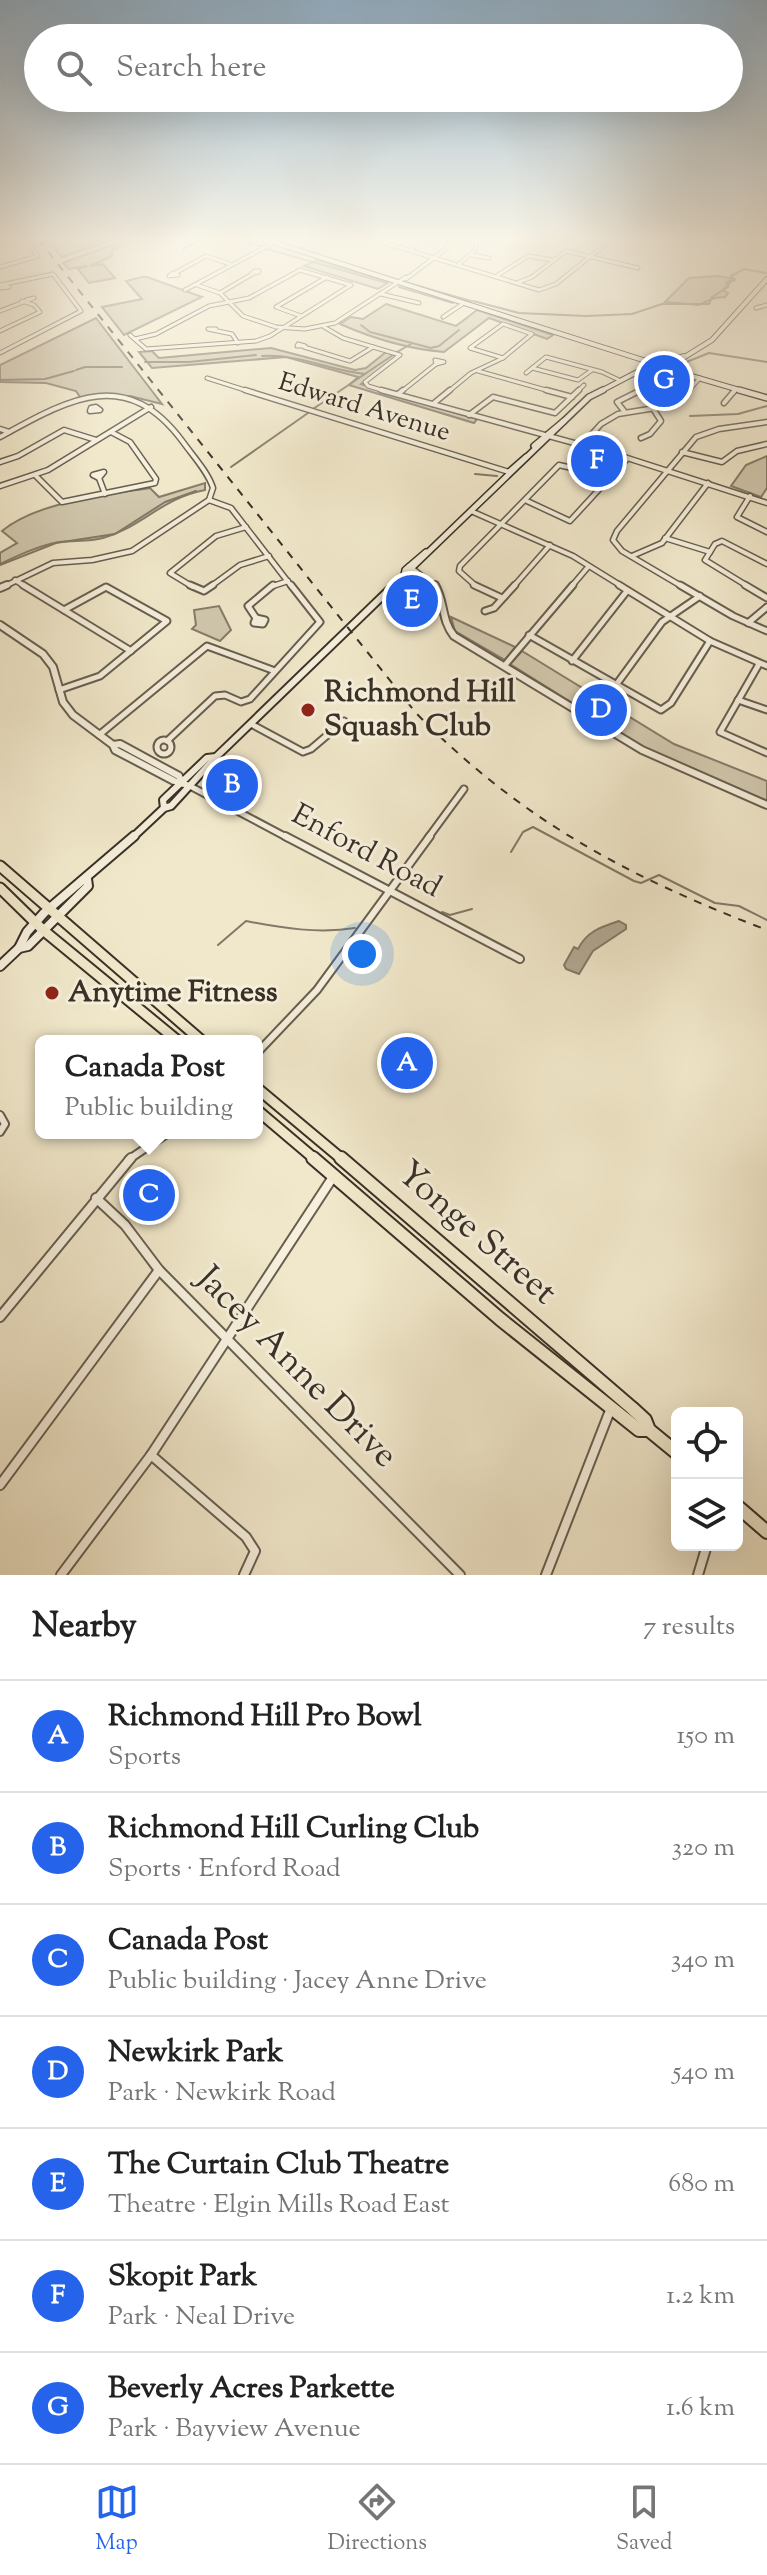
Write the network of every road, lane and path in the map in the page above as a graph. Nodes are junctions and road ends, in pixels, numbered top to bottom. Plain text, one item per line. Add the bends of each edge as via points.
1 (39, 312) edge
2 (78, 312) edge
3 (197, 312) edge
4 (240, 312) edge
5 (292, 312) edge
6 (308, 312) edge
7 (348, 312) edge
8 (450, 312) edge
9 (494, 312) edge
10 (737, 312) edge
11 (302, 316) junction
12 (443, 317) dead end
13 (324, 327) junction
14 (282, 328) junction
15 (216, 329) dead end
16 (0, 331) edge
17 (130, 335) dead end
18 (135, 339) junction
19 (238, 343) junction
20 (304, 347) dead end
21 (374, 347) junction
22 (0, 353) edge
23 (503, 358) junction
24 (436, 364) dead end
25 (660, 365) junction
26 (532, 368) junction
27 (593, 369) junction
28 (476, 371) junction
29 (526, 373) dead end
30 (207, 378) dead end
31 (700, 378) junction
32 (619, 380) junction
33 (584, 385) dead end
34 (736, 389) junction
35 (639, 391) dead end
36 (767, 391) edge
37 (397, 394) junction
38 (573, 397) junction
39 (95, 398) junction
40 (765, 398) edge
41 (724, 403) dead end
42 (432, 405) junction
43 (94, 407) dead end
44 (151, 407) junction
45 (654, 410) junction
46 (625, 411) junction
47 (468, 415) junction
48 (766, 424) edge
49 (0, 429) edge
50 (9, 432) junction
51 (111, 432) junction
52 (549, 435) junction
53 (0, 437) edge
54 (641, 438) dead end
55 (97, 440) junction
56 (767, 444) edge
57 (582, 445) junction
58 (681, 452) junction
59 (627, 459) junction
60 (0, 462) edge
61 (667, 470) junction
62 (509, 472) junction
63 (36, 476) junction
64 (610, 477) junction
65 (99, 478) dead end
66 (708, 483) junction
67 (0, 486) edge
68 (105, 494) junction
69 (750, 496) junction
70 (209, 500) junction
71 (527, 501) junction
72 (767, 503) edge
73 (471, 511) junction
74 (504, 524) junction
75 (246, 527) junction
76 (767, 532) edge
77 (665, 538) junction
78 (550, 545) junction
79 (710, 552) junction
80 (269, 556) junction
81 (632, 556) junction
82 (766, 561) edge
83 (588, 567) junction
84 (412, 568) junction
85 (15, 580) junction
86 (288, 581) junction
87 (0, 589) edge
88 (627, 591) junction
89 (700, 596) junction
90 (502, 598) junction
91 (767, 598) edge
92 (767, 607) edge
93 (64, 610) junction
94 (485, 611) dead end
95 (669, 616) junction
96 (256, 618) dead end
97 (748, 623) junction
98 (0, 625) edge
99 (767, 631) edge
100 (529, 635) junction
101 (710, 641) junction
102 (131, 651) junction
103 (572, 661) junction
104 (759, 664) junction
105 (505, 665) junction
106 (767, 666) edge
107 (275, 671) junction
108 (616, 685) junction
109 (59, 690) junction
110 (738, 700) junction
111 (767, 710) edge
112 (344, 721) dead end
113 (251, 724) junction
114 (99, 735) junction
115 (167, 741) dead end
116 (767, 753) edge
117 (216, 757) junction
118 (182, 782) junction
119 (190, 786) junction
120 (464, 789) dead end
121 (767, 805) edge
122 (164, 808) junction
123 (0, 866) edge
124 (0, 888) edge
125 (391, 890) junction
126 (53, 913) junction
127 (40, 926) junction
128 (520, 959) dead end
129 (0, 966) edge
130 (171, 1035) edge
131 (195, 1035) edge
132 (263, 1047) edge
133 (263, 1093) edge
134 (263, 1115) edge
135 (2, 1117) edge
136 (0, 1132) edge
137 (159, 1139) edge
138 (334, 1175) junction
139 (96, 1198) junction
140 (159, 1270) junction
141 (0, 1317) edge
142 (227, 1340) junction
143 (614, 1402) junction
144 (671, 1448) edge
145 (151, 1455) junction
146 (0, 1485) edge
147 (743, 1511) edge
148 (767, 1532) edge
149 (705, 1551) edge
150 (61, 1575) edge
151 (244, 1575) edge
152 (460, 1575) edge
153 (546, 1575) edge
154 (698, 1575) edge

1 - 16 street
2 - 22 street
3 - 18 street
4 - 14 street
5 - 11 street
6 - 11 street
7 - 13 street
8 - 12 street
9 - 25 main road
10 - 25 main road via 707,344
11 - 14 street
13 - 14 street
13 - 21 street
14 - 19 street
15 - 19 street via 232,334
17 - 18 street
18 - 19 street via 142,349
20 - 21 street via 352,361
21 - 37 street via 400,357 365,383
23 - 23 street via 521,343 533,333 503,324 470,348
23 - 28 street
24 - 37 street
25 - 31 main road
25 - 32 main road
26 - 27 street via 578,380
26 - 27 street via 546,357
26 - 29 street
27 - 32 street
28 - 38 street
28 - 42 street
30 - 62 street, Edward Avenue
31 - 34 main road
31 - 45 street via 676,404
32 - 52 main road via 594,394
33 - 38 street
34 - 40 main road
34 - 41 street
35 - 46 street via 617,402
36 - 40 street
37 - 42 street
38 - 47 street via 552,413 493,397
39 - 43 street
39 - 44 street via 121,397
39 - 50 street via 61,405
42 - 47 street
44 - 51 street
44 - 70 street via 211,481
45 - 46 street
45 - 54 street via 661,421
46 - 57 street via 601,424
47 - 52 street
48 - 58 street via 706,432
49 - 50 street
50 - 53 street
51 - 55 street
51 - 68 street via 130,442 156,481
52 - 57 street
52 - 62 main road
55 - 60 street via 64,430
55 - 63 street
56 - 58 street via 737,451 722,462
57 - 59 street
58 - 61 street
59 - 61 street
59 - 64 street
61 - 66 street
61 - 81 street via 614,537 618,548
62 - 73 main road
63 - 67 street
63 - 68 street via 62,502
64 - 71 street via 562,465
64 - 71 street via 570,521
65 - 68 street
66 - 69 street
66 - 77 street
69 - 72 street
69 - 76 street via 736,515
70 - 75 street via 228,505
70 - 85 street via 132,551 53,563
71 - 74 street
73 - 74 street
73 - 84 main road
74 - 78 street
74 - 90 street via 459,570 478,588
75 - 80 street
75 - 80 street via 216,536 170,573 204,591 236,567
77 - 79 street
77 - 81 street
78 - 83 street
78 - 90 street
79 - 82 street via 722,541
79 - 91 street via 707,563
80 - 86 street
81 - 89 street
83 - 88 street
83 - 100 street
84 - 105 street via 423,572 443,595 449,632
84 - 113 main road
85 - 87 street
85 - 93 street
86 - 96 street via 272,585 248,606
86 - 107 street via 320,622
88 - 95 street
88 - 103 street
89 - 95 street
89 - 97 street
90 - 94 street
92 - 97 street
93 - 102 street
93 - 102 street via 106,587 167,621
95 - 101 street
95 - 108 street
97 - 99 street
98 - 109 street via 43,654
100 - 103 street
100 - 105 street
101 - 104 street
101 - 108 street via 665,709 655,709
102 - 109 street via 92,681
103 - 108 street
104 - 106 street
104 - 110 street
105 - 121 street via 642,750
107 - 114 street via 207,646
107 - 115 street via 247,702 215,696
109 - 114 street via 73,715
110 - 111 street
110 - 116 street via 720,732
112 - 113 street via 303,752
113 - 117 main road
114 - 118 street via 115,750
117 - 118 main road via 207,758
117 - 119 main road
118 - 119 street
118 - 122 main road via 163,800
119 - 122 main road
119 - 125 street, Enford Road
120 - 125 street
122 - 126 main road via 87,879 88,886
123 - 126 main road
124 - 127 main road
125 - 128 street, Enford Road
125 - 132 street via 317,990
126 - 127 main road
126 - 131 main road
127 - 129 main road via 27,947
127 - 130 main road
133 - 143 main road, Yonge Street via 457,1256
134 - 138 main road, Yonge Street
135 - 136 street
137 - 139 street via 127,1161
138 - 142 street
138 - 143 main road, Yonge Street via 500,1319
139 - 140 street, Jacey Anne Drive via 125,1225
139 - 141 street
140 - 142 street, Jacey Anne Drive
140 - 146 street
142 - 145 street
142 - 152 street, Jacey Anne Drive
143 - 144 main road, Yonge Street via 639,1430 649,1430
143 - 153 street
145 - 150 street
145 - 151 street via 246,1537 255,1551
147 - 148 main road
149 - 154 street

